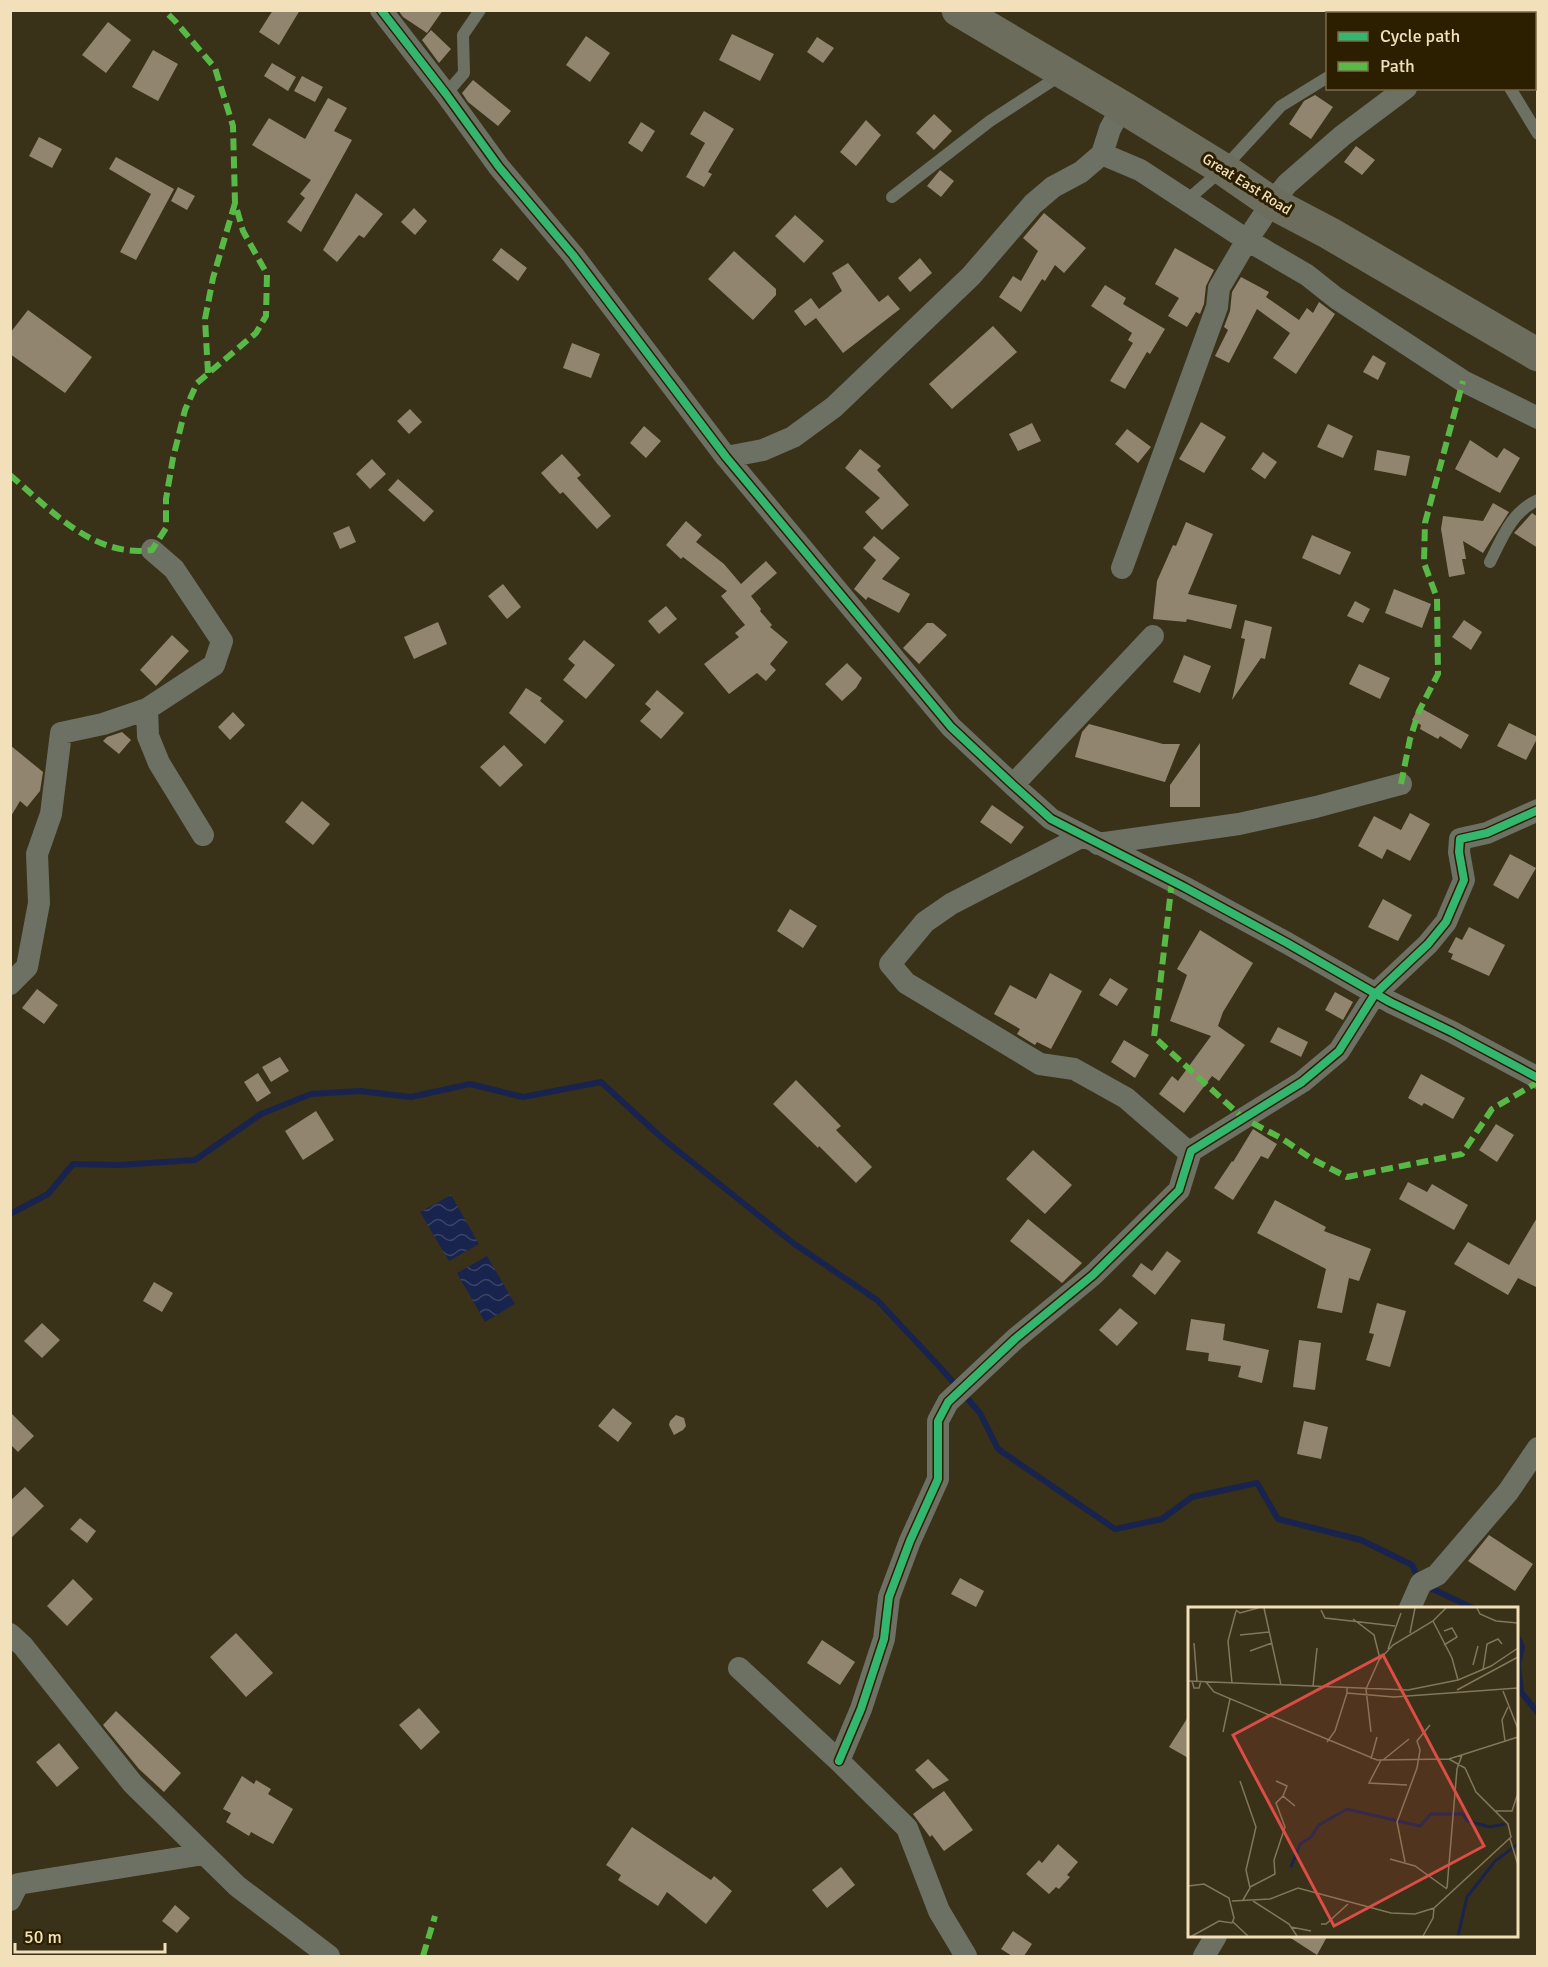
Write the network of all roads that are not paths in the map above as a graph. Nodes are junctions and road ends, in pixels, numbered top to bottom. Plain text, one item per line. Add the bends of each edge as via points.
1 (381, 10) edge
2 (480, 10) edge
3 (958, 10) edge
4 (1064, 73) junction
5 (1326, 78) edge
6 (1403, 90) edge
7 (1511, 90) edge
8 (446, 94) junction
9 (1122, 107) junction
10 (1538, 134) edge
11 (1102, 154) junction
12 (1223, 169) junction
13 (892, 197) dead end
14 (1186, 201) junction
15 (1272, 203) junction
16 (1247, 240) junction
17 (1538, 355) edge
18 (1538, 418) edge
19 (726, 457) junction
20 (1538, 500) edge
21 (152, 550) dead end
22 (1490, 562) dead end
23 (1122, 568) dead end
24 (1153, 636) dead end
25 (147, 709) junction
26 (1401, 784) dead end
27 (1012, 785) junction
28 (1538, 810) edge
29 (203, 835) dead end
30 (1091, 840) junction
31 (10, 984) edge
32 (1375, 994) junction
33 (1538, 1078) edge
34 (1191, 1151) junction
35 (1538, 1448) edge
36 (1410, 1607) edge
37 (10, 1634) edge
38 (739, 1668) dead end
39 (839, 1761) junction
40 (204, 1854) junction
41 (10, 1900) edge
42 (1215, 1937) edge
43 (329, 1956) edge
44 (966, 1956) edge
45 (1204, 1956) edge

1 - 8 street
2 - 8 lane via 463,35 464,73
3 - 4 highway, Great East Road
4 - 9 highway, Great East Road
4 - 13 lane via 990,122
5 - 12 lane via 1281,106
6 - 15 street via 1342,136 1287,184
7 - 10 lane
8 - 19 street
9 - 11 street
9 - 12 highway, Great East Road
11 - 14 street via 1140,170
11 - 19 street via 1033,204 971,276 834,407 793,437 763,450
12 - 14 lane
12 - 15 highway, Great East Road
14 - 16 street
15 - 16 street
15 - 17 highway, Great East Road
16 - 18 street via 1306,274 1463,381
16 - 23 street via 1219,288 1217,307
19 - 27 street via 951,727
20 - 22 lane via 1529,503 1509,524
21 - 25 street via 174,569 222,641 214,665
24 - 27 street
25 - 29 street via 148,736 159,763
25 - 31 street via 61,733 51,813 38,854 39,903 27,967
26 - 30 street via 1239,824
27 - 30 street via 1051,819
28 - 32 street via 1487,833 1460,839 1464,880 1446,922
30 - 32 street via 1225,909
30 - 34 street via 951,904 925,922 890,964 906,983 1040,1064 1074,1069 1126,1098
32 - 33 street
32 - 34 street via 1339,1051 1302,1082
34 - 39 street via 1179,1191 1092,1275 948,1402 938,1421 938,1479 889,1597 884,1639
35 - 36 street via 1508,1492 1437,1575 1421,1583
37 - 40 street via 133,1784
38 - 39 street
39 - 44 street via 907,1828 939,1911
40 - 41 street via 18,1884
40 - 43 street via 237,1886
42 - 45 street

